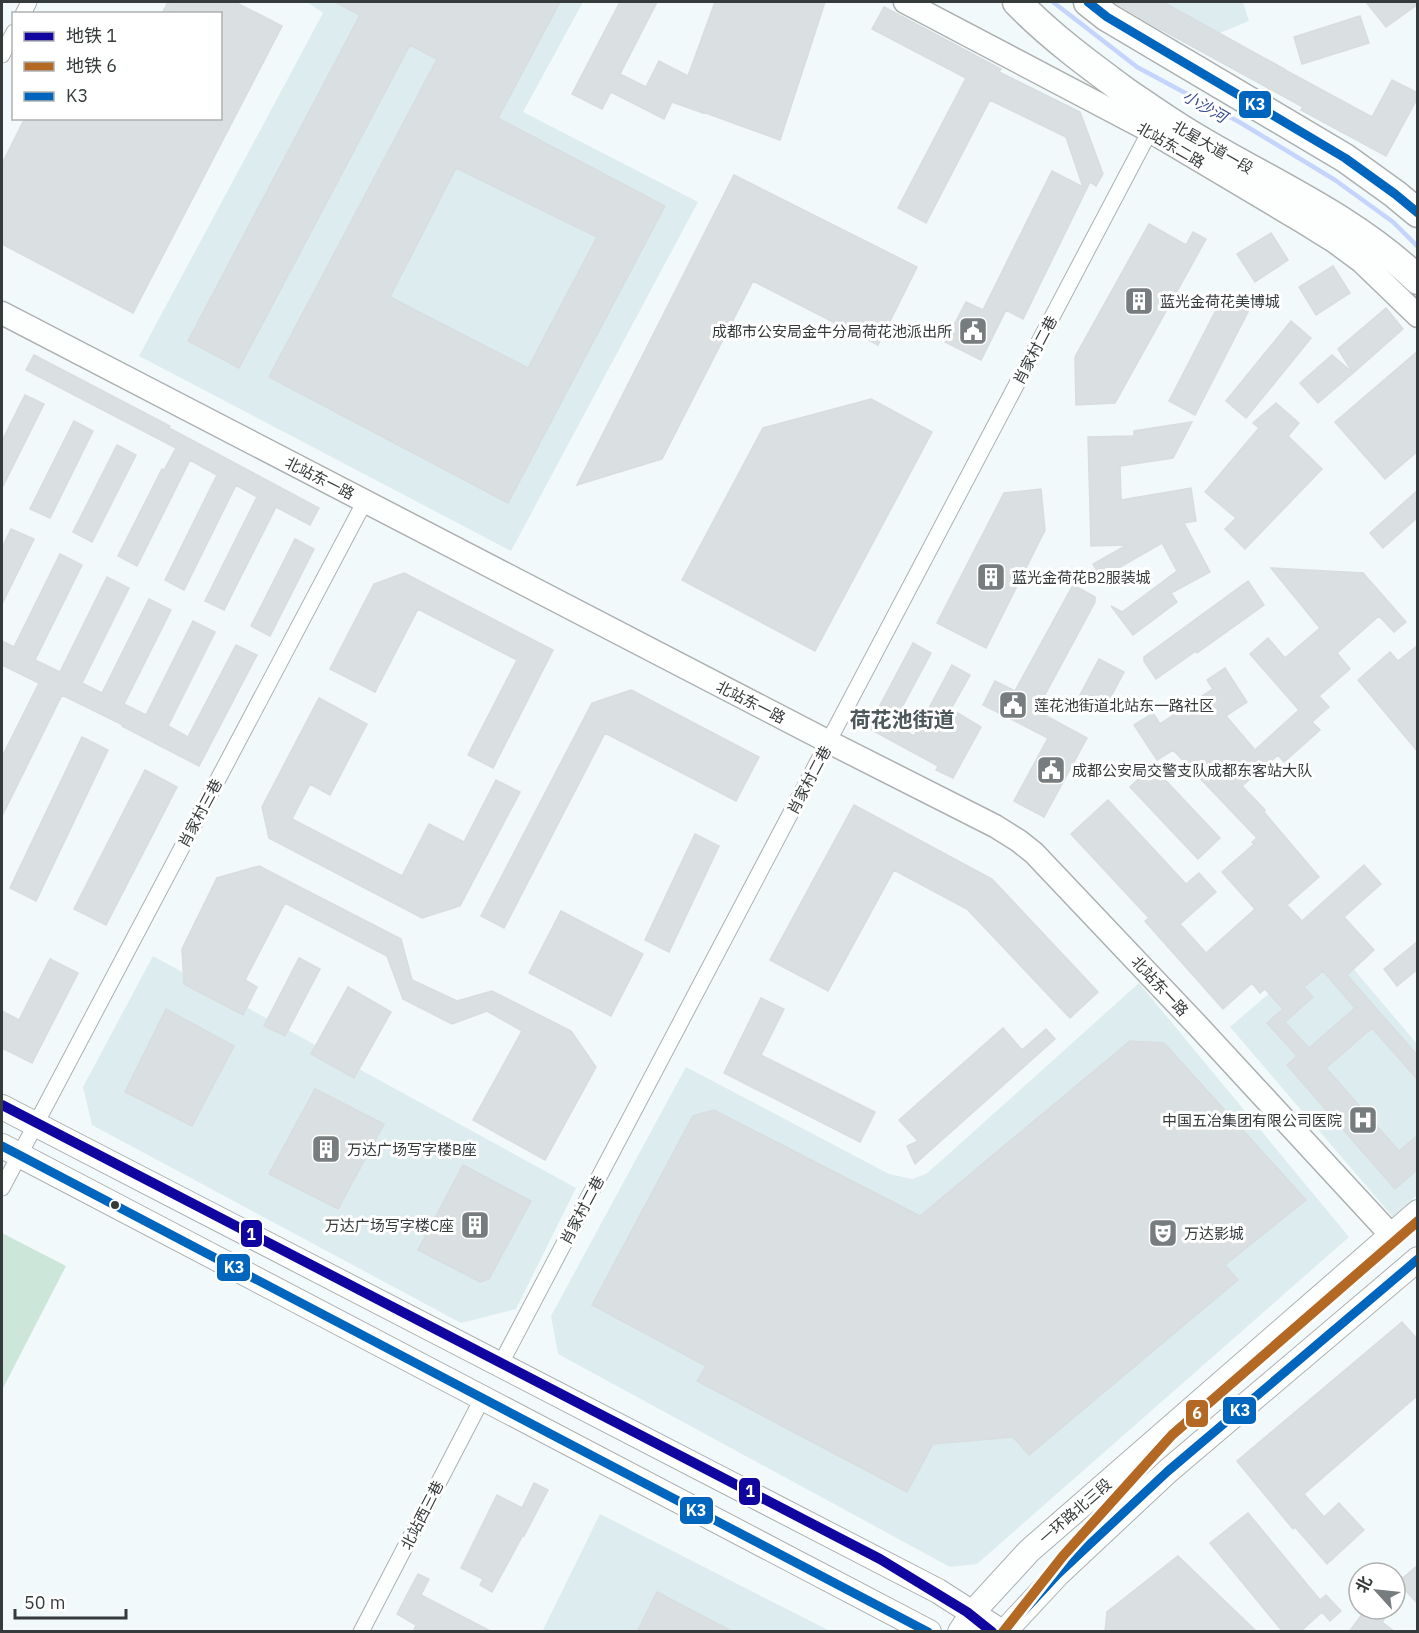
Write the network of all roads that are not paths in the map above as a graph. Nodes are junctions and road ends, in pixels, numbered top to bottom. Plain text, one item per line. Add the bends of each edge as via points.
1 (905, 2) edge
2 (1017, 2) edge
3 (1088, 2) edge
4 (1099, 2) edge
5 (12, 36) edge
6 (2, 55) edge
7 (1150, 131) junction
8 (1418, 198) edge
9 (1418, 213) edge
10 (1418, 280) edge
11 (2, 314) edge
12 (1418, 316) edge
13 (365, 501) junction
14 (829, 742) junction
15 (2, 1107) edge
16 (35, 1125) junction
17 (10, 1151) edge
18 (2, 1188) edge
19 (1418, 1212) edge
20 (1391, 1235) junction
21 (1416, 1262) edge
22 (500, 1365) junction
23 (482, 1399) junction
24 (967, 1622) edge
25 (361, 1632) edge
26 (929, 1632) edge
27 (1003, 1632) edge

1 - 7 street, 北站东二路
2 - 10 highway, 北星大道一段 via 1081,59 1155,112 1350,226
3 - 9 highway via 1107,18 1345,158
4 - 8 street via 1353,150
5 - 6 street
7 - 12 street, 北站东二路 via 1335,242 1362,262
7 - 14 street, 肖家村二巷
11 - 13 street, 北站东一路
13 - 14 street, 北站东一路
13 - 16 street, 肖家村三巷
14 - 20 street, 北站东一路 via 995,826 1034,853
14 - 22 street, 肖家村二巷
15 - 16 main road
16 - 17 street, 肖家村三巷
16 - 22 main road
17 - 18 street, 肖家村三巷
17 - 23 main road
19 - 20 main road, 一环路北三段
20 - 24 main road, 一环路北三段 via 1029,1551
21 - 27 main road via 1168,1471 1058,1574
22 - 24 main road via 938,1591
23 - 25 street, 北站西三巷
23 - 26 main road
24 - 27 main road

